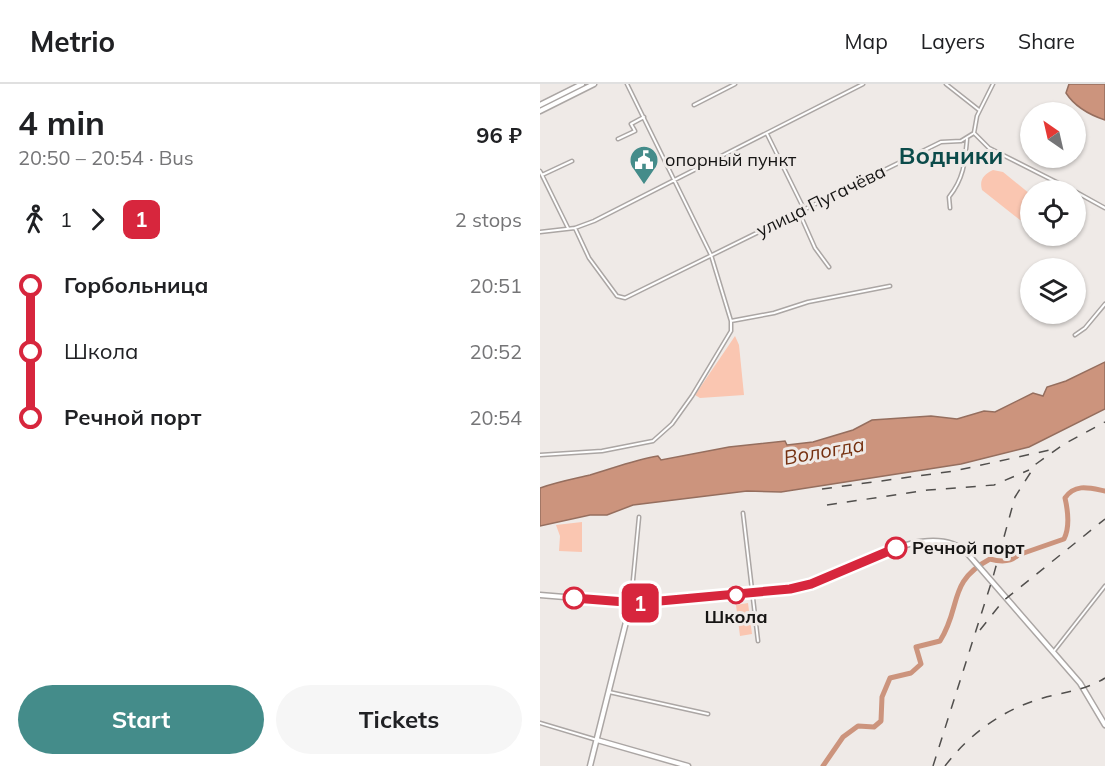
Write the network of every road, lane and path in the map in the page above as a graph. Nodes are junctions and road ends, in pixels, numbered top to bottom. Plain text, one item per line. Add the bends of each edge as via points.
1 (582, 84) edge
2 (594, 84) edge
3 (627, 84) edge
4 (735, 84) edge
5 (863, 84) edge
6 (946, 84) edge
7 (993, 84) edge
8 (540, 105) edge
9 (694, 105) dead end
10 (979, 110) junction
11 (540, 111) edge
12 (644, 117) junction
13 (974, 133) junction
14 (767, 134) junction
15 (967, 138) junction
16 (618, 139) dead end
17 (572, 161) dead end
18 (541, 173) edge
19 (675, 180) junction
20 (1052, 180) edge
21 (1086, 198) edge
22 (950, 208) dead end
23 (1105, 208) edge
24 (804, 209) junction
25 (798, 212) junction
26 (575, 228) junction
27 (568, 229) junction
28 (540, 232) edge
29 (711, 255) junction
30 (829, 267) dead end
31 (890, 286) dead end
32 (1105, 304) edge
33 (731, 321) junction
34 (1075, 335) dead end
35 (540, 455) edge
36 (743, 513) dead end
37 (639, 517) dead end
38 (1105, 586) edge
39 (752, 593) junction
40 (540, 595) edge
41 (631, 602) junction
42 (758, 641) dead end
43 (1054, 651) junction
44 (609, 692) junction
45 (708, 714) dead end
46 (540, 723) edge
47 (1105, 725) edge
48 (597, 740) junction
49 (590, 766) edge
50 (688, 766) edge

1 - 8 street
2 - 11 street
3 - 12 street
4 - 9 street
5 - 14 street
6 - 10 street
7 - 10 street
10 - 13 street
12 - 16 street via 631,124 635,131
12 - 19 street
13 - 15 street, улица Пугачёва
13 - 20 street via 989,148
14 - 19 street
14 - 24 street
15 - 22 street via 962,179 949,197
15 - 24 street, улица Пугачёва via 941,142
17 - 18 street
18 - 27 street
19 - 26 street
19 - 29 street
21 - 23 street
24 - 25 street, улица Пугачёва
25 - 29 street, улица Пугачёва
25 - 30 street
26 - 27 street
26 - 29 street, улица Пугачёва via 589,258 621,298
27 - 28 street
29 - 33 street
31 - 33 street
32 - 34 street
33 - 35 street via 729,338 692,396 672,424 653,441 602,451
36 - 39 street
37 - 41 street
38 - 43 street
39 - 41 street
39 - 42 street
39 - 43 street via 811,584 914,542 953,542
40 - 41 street
41 - 44 street
43 - 47 street via 1084,688
44 - 45 street
44 - 48 street
46 - 48 street
48 - 49 street
48 - 50 street

